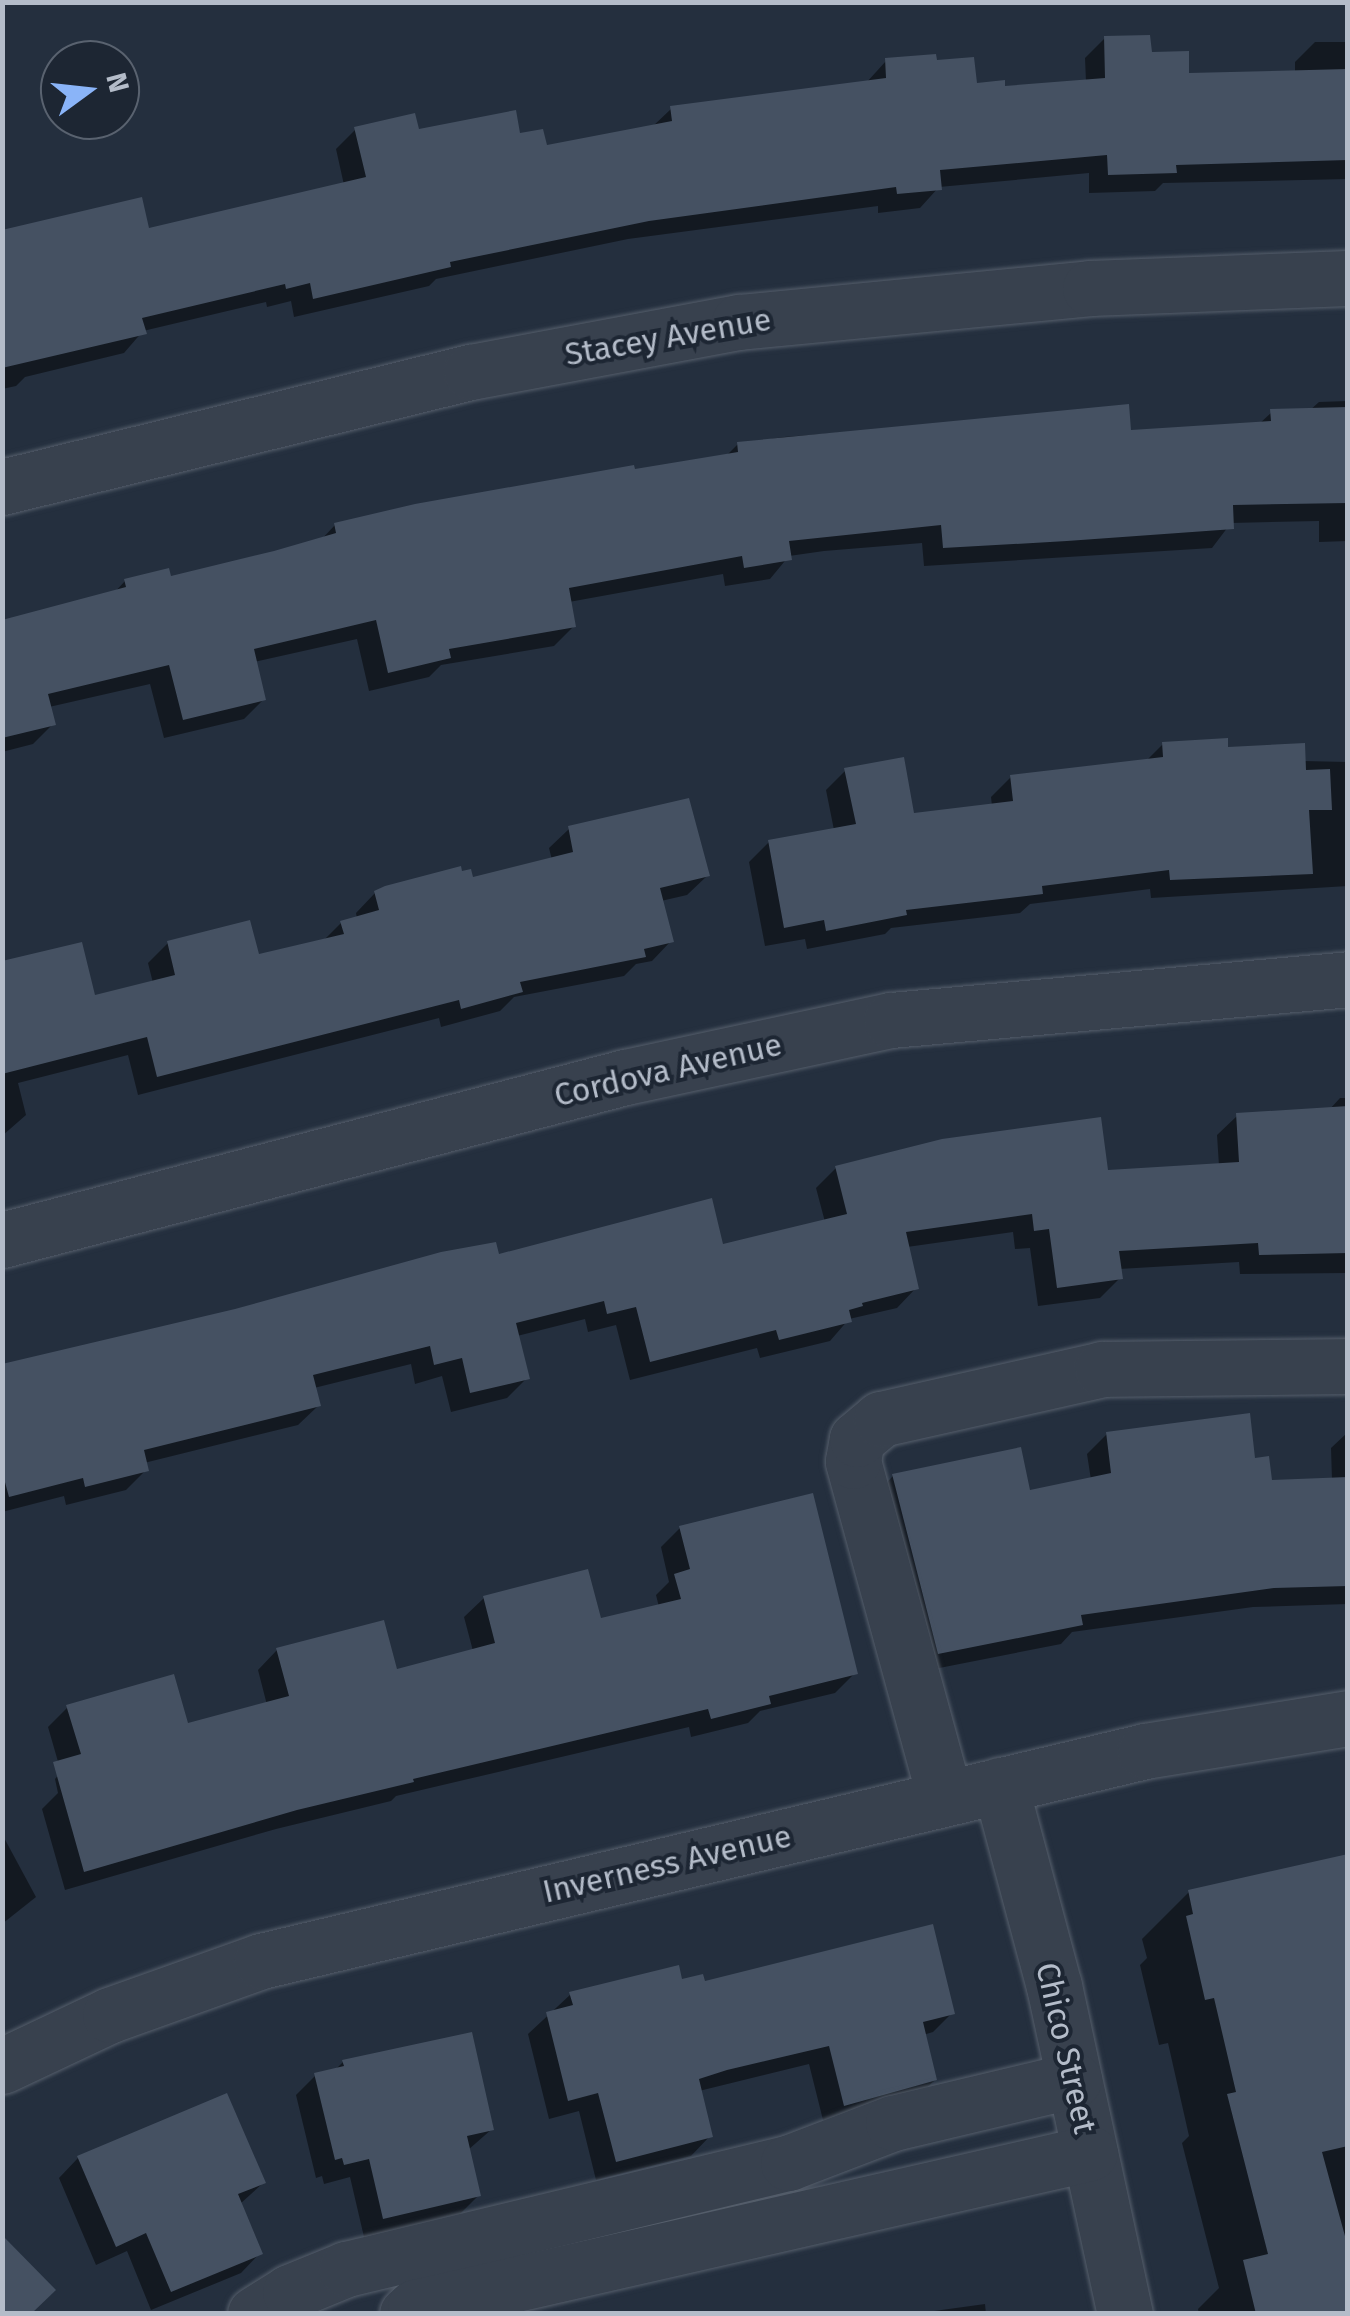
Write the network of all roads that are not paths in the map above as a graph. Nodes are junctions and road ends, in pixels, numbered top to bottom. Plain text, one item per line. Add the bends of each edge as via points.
1 (1348, 278) edge
2 (2, 486) edge
3 (1348, 979) edge
4 (2, 1240) edge
5 (1348, 1366) edge
6 (1348, 1718) edge
7 (1000, 1785) junction
8 (945, 1798) junction
9 (2, 2066) edge
10 (1074, 2080) junction
11 (1090, 2153) junction
12 (255, 2314) edge
13 (406, 2314) edge
14 (1125, 2314) edge

1 - 2 street, Stacey Avenue via 1090,288 739,322 470,372
3 - 4 street, Cordova Avenue via 891,1020 625,1077
5 - 8 street via 1102,1368 881,1419 857,1440 853,1461
6 - 7 street, Inverness Avenue via 1145,1750
7 - 8 street, Inverness Avenue
7 - 10 street, Chico Street
8 - 9 street, Inverness Avenue via 261,1961 110,2015
10 - 11 street, Chico Street
10 - 12 street via 893,2123 788,2163 346,2269
11 - 13 street
11 - 14 street, Chico Street

